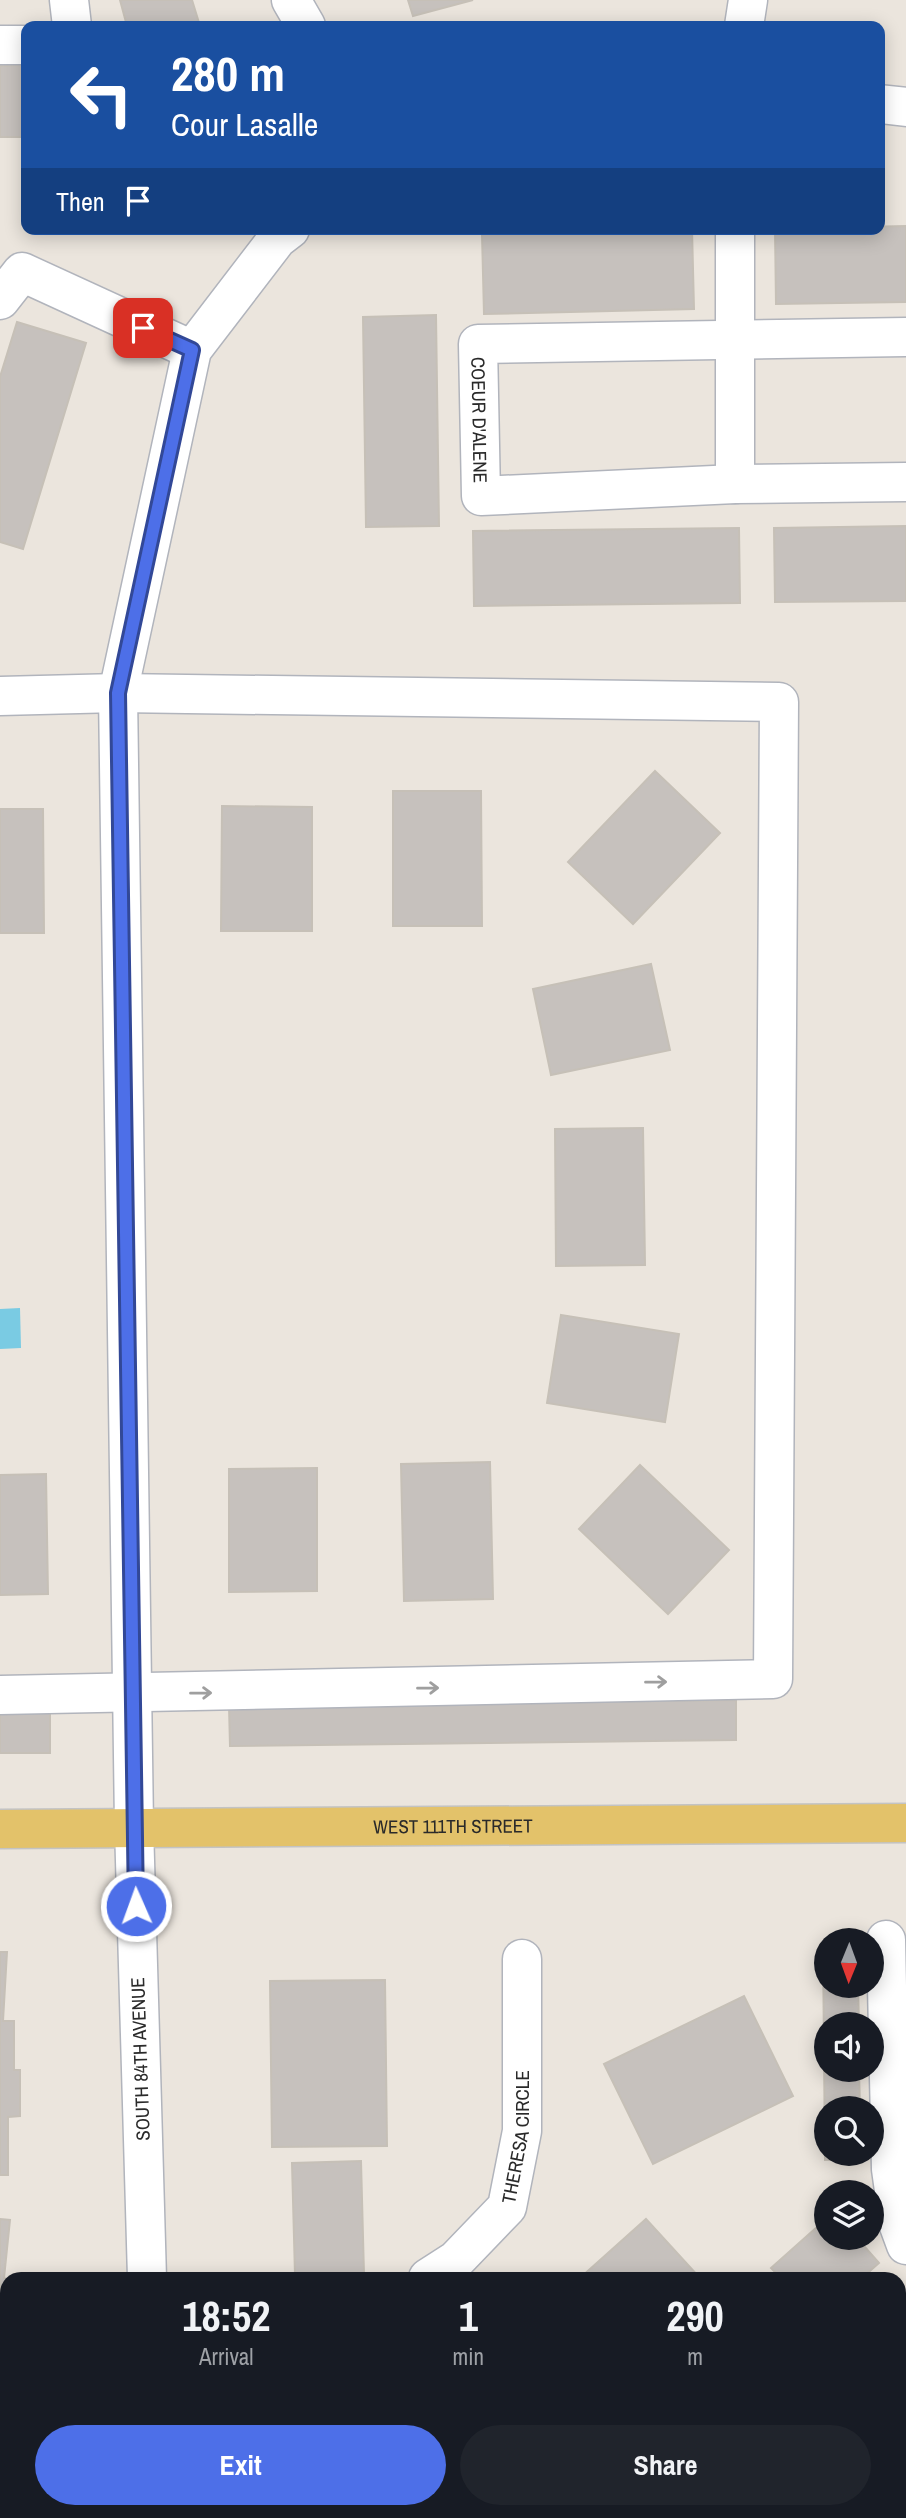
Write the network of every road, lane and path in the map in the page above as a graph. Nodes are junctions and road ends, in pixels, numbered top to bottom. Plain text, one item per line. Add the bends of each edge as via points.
1 (69, 0) edge
2 (291, 0) edge
3 (748, 0) edge
4 (71, 21) edge
5 (303, 21) edge
6 (745, 21) edge
7 (0, 45) edge
8 (21, 45) edge
9 (885, 105) edge
10 (906, 107) edge
11 (276, 235) edge
12 (735, 235) edge
13 (0, 300) edge
14 (906, 337) edge
15 (735, 338) junction
16 (192, 350) junction
17 (906, 482) edge
18 (735, 484) junction
19 (118, 693) junction
20 (0, 696) edge
21 (0, 1695) edge
22 (133, 1695) junction
23 (906, 1823) edge
24 (134, 1826) junction
25 (0, 1829) edge
26 (886, 1940) dead end
27 (522, 1959) dead end
28 (906, 2245) edge
29 (147, 2272) edge
30 (437, 2272) edge

1 - 4 street
2 - 5 street
3 - 6 street
7 - 8 street
9 - 10 street
11 - 16 street, SOUTH 84TH AVENUE
12 - 15 street
13 - 16 street via 22,272
14 - 15 street, COEUR D'ALENE
15 - 18 street
15 - 18 street, COEUR D'ALENE via 478,344 481,496
16 - 19 street, SOUTH 84TH AVENUE
17 - 18 street, COEUR D'ALENE
19 - 20 street
19 - 22 street, SOUTH 84TH AVENUE
22 -> 19 street via 773,1679 779,702
21 - 22 street
22 - 24 street, SOUTH 84TH AVENUE
23 - 24 main road, WEST 111TH STREET
24 - 25 main road, WEST 111TH STREET
24 - 29 street, SOUTH 84TH AVENUE
26 - 28 street via 891,2169
27 - 30 street, THERESA CIRCLE via 522,2131 507,2207 456,2260

